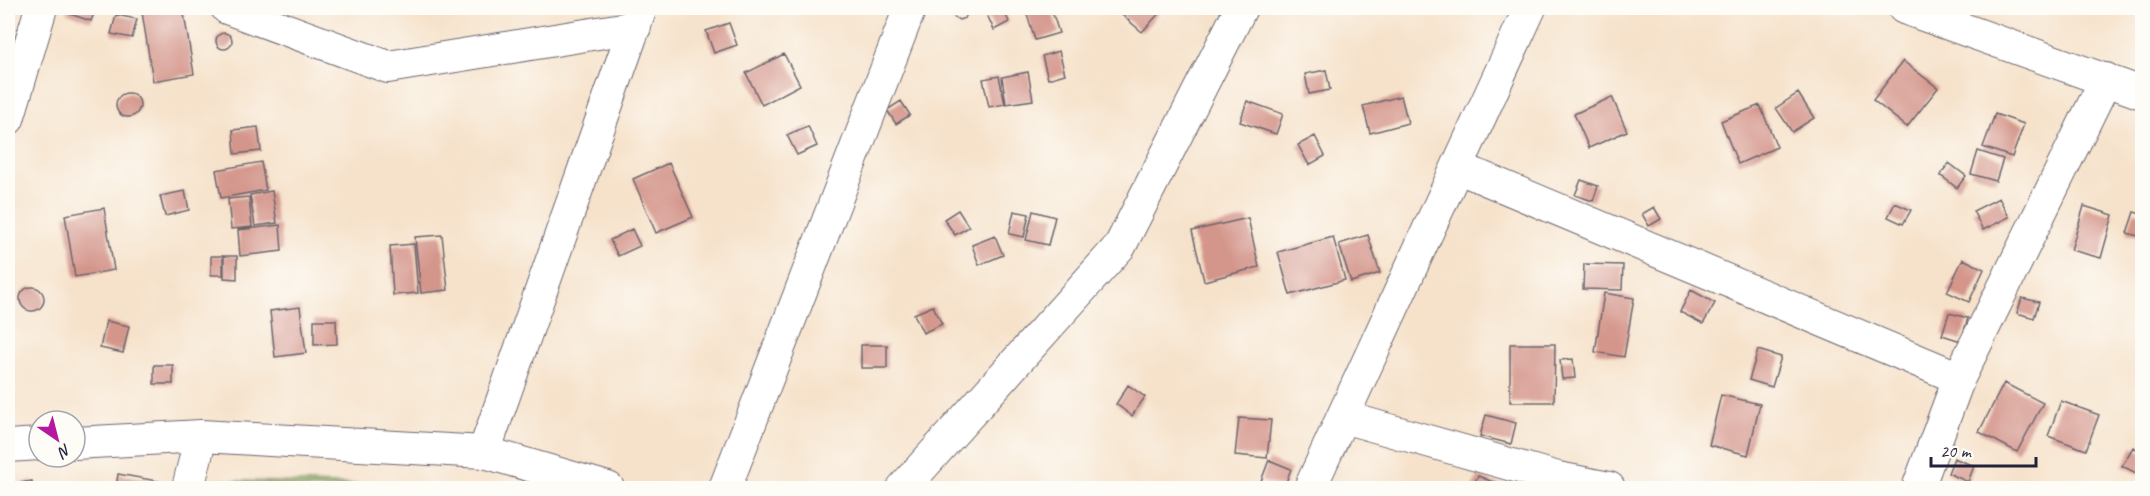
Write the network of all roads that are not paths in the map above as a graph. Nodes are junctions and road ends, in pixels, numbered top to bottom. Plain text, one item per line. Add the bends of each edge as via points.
1 (41, 8) edge
2 (227, 8) edge
3 (910, 8) edge
4 (1241, 8) edge
5 (1530, 8) edge
6 (1904, 8) edge
7 (638, 17) edge
8 (2106, 79) junction
9 (2142, 93) edge
10 (8, 119) edge
11 (1457, 167) junction
12 (1959, 378) junction
13 (1343, 417) junction
14 (201, 436) junction
15 (87, 441) edge
16 (27, 445) edge
17 (8, 446) edge
18 (484, 452) junction
19 (188, 489) edge
20 (608, 489) edge
21 (725, 489) edge
22 (903, 489) edge
23 (1310, 489) edge
24 (1609, 489) edge
25 (1918, 489) edge

1 - 10 street
2 - 7 street via 388,67
3 - 21 street
4 - 22 street via 1119,246
5 - 11 street
6 - 8 street
7 - 18 street
8 - 9 street
8 - 12 street
11 - 12 street
11 - 13 street
12 - 25 street
13 - 23 street
13 - 24 street
14 - 15 street
14 - 18 street
14 - 19 street
16 - 17 street
18 - 20 street

